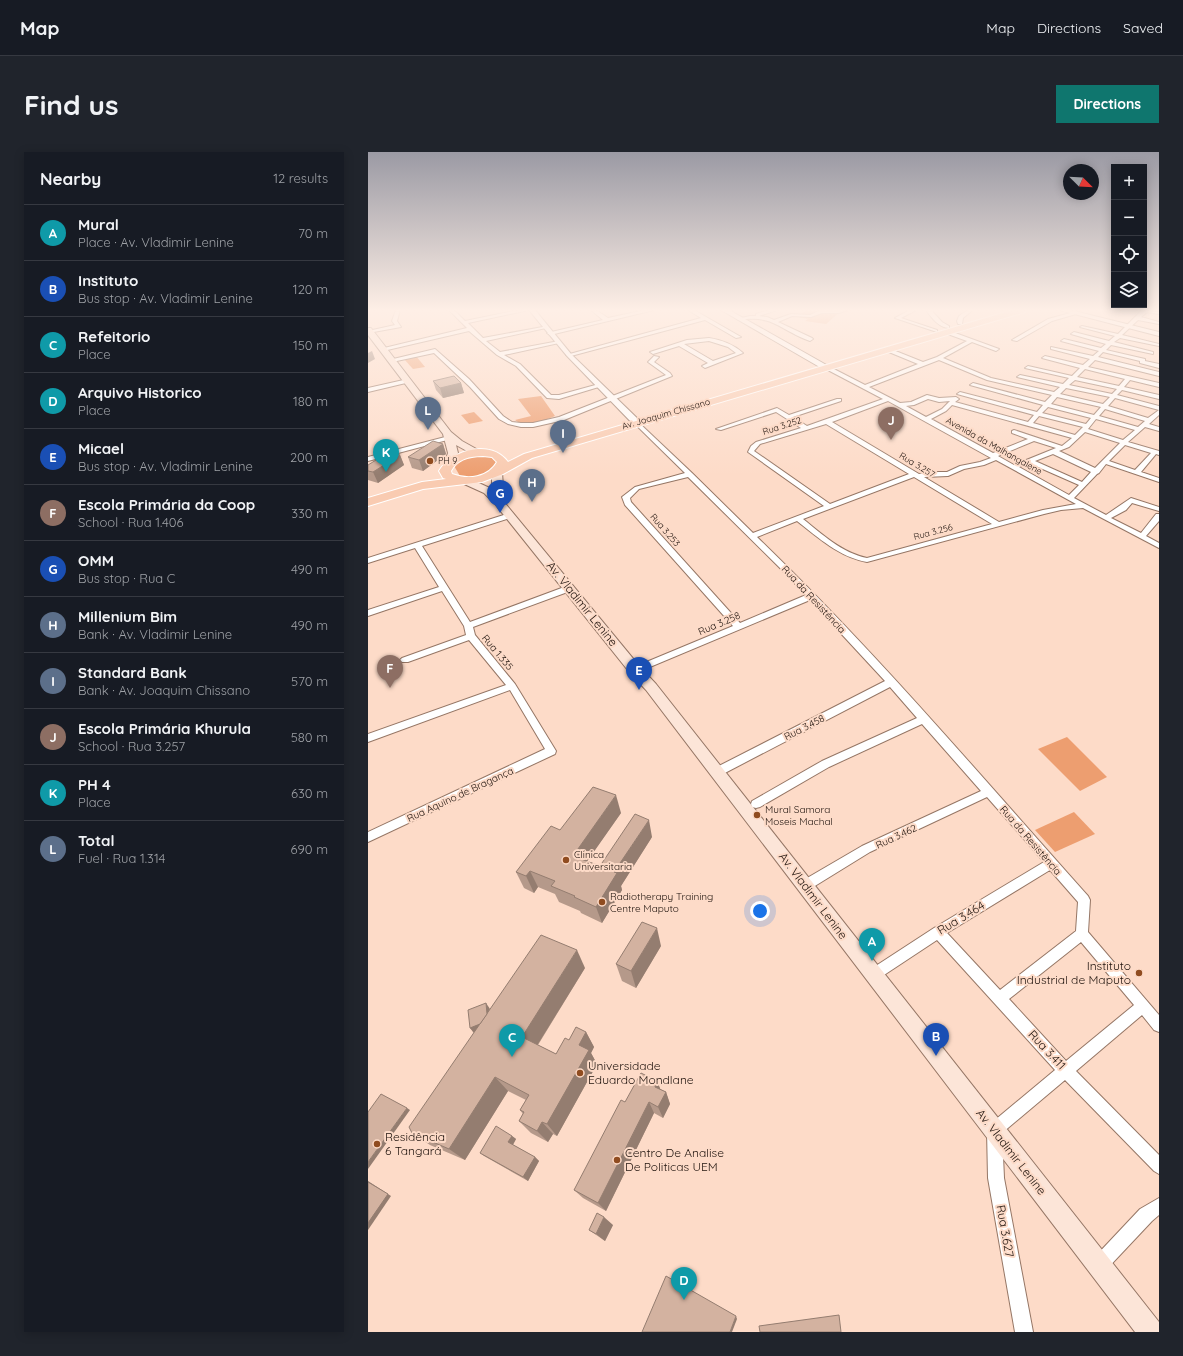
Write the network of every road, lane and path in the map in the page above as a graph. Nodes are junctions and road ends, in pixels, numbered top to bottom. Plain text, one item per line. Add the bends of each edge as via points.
1 (396, 365) edge
2 (449, 365) edge
3 (518, 365) edge
4 (579, 365) edge
5 (655, 365) edge
6 (826, 365) edge
7 (826, 365) edge
8 (919, 365) edge
9 (955, 365) edge
10 (1076, 365) edge
11 (1123, 365) edge
12 (1138, 365) edge
13 (823, 366) junction
14 (1084, 367) junction
15 (1028, 368) dead end
16 (1135, 368) junction
17 (1159, 374) edge
18 (1020, 376) dead end
19 (1127, 377) junction
20 (984, 378) junction
21 (1074, 378) junction
22 (408, 381) junction
23 (973, 385) junction
24 (1159, 385) edge
25 (599, 386) junction
26 (1066, 386) junction
27 (865, 387) junction
28 (1122, 388) junction
29 (368, 390) edge
30 (960, 394) junction
31 (1056, 394) junction
32 (1114, 396) junction
33 (1159, 397) edge
34 (612, 399) junction
35 (839, 400) dead end
36 (889, 400) junction
37 (953, 401) junction
38 (1046, 404) junction
39 (901, 405) junction
40 (1104, 406) junction
41 (1159, 408) edge
42 (1159, 412) edge
43 (1037, 414) junction
44 (788, 417) junction
45 (1095, 417) junction
46 (926, 419) junction
47 (635, 420) junction
48 (827, 422) junction
49 (1147, 422) junction
50 (1029, 424) junction
51 (806, 428) junction
52 (1085, 428) junction
53 (719, 429) dead end
54 (1159, 429) edge
55 (1140, 430) junction
56 (1014, 432) dead end
57 (450, 436) junction
58 (1077, 437) junction
59 (1033, 439) junction
60 (1124, 442) junction
61 (1062, 448) junction
62 (1055, 452) junction
63 (481, 453) junction
64 (1157, 453) edge
65 (995, 457) junction
66 (368, 459) edge
67 (1029, 461) junction
68 (1106, 462) junction
69 (448, 464) junction
70 (1014, 467) junction
71 (498, 472) junction
72 (1097, 472) junction
73 (1137, 472) junction
74 (690, 474) junction
75 (916, 475) junction
76 (1159, 480) edge
77 (464, 481) junction
78 (1084, 485) junction
79 (368, 494) edge
80 (1070, 498) junction
81 (368, 502) edge
82 (829, 506) junction
83 (1083, 506) junction
84 (505, 509) junction
85 (1159, 509) edge
86 (1159, 516) edge
87 (1106, 518) junction
88 (798, 519) junction
89 (998, 524) junction
90 (1151, 526) junction
91 (1159, 529) edge
92 (752, 536) junction
93 (1142, 537) junction
94 (418, 546) junction
95 (1159, 546) edge
96 (368, 561) edge
97 (444, 588) junction
98 (570, 588) junction
99 (811, 596) junction
100 (368, 613) edge
101 (468, 626) junction
102 (739, 627) junction
103 (470, 636) junction
104 (406, 660) dead end
105 (635, 670) junction
106 (891, 682) junction
107 (512, 686) junction
108 (924, 719) junction
109 (368, 738) edge
110 (551, 751) joint
111 (717, 772) junction
112 (988, 792) junction
113 (756, 804) dead end
114 (368, 837) edge
115 (1051, 864) junction
116 (806, 885) junction
117 (938, 932) junction
118 (1082, 934) junction
119 (873, 975) junction
120 (1000, 998) junction
121 (1143, 1006) junction
122 (1159, 1025) edge
123 (1065, 1070) junction
124 (994, 1130) junction
125 (1159, 1166) edge
126 (1159, 1206) edge
127 (1098, 1266) junction
128 (1024, 1332) edge
129 (1151, 1332) edge

1 - 22 main road
2 - 34 street via 504,420 513,424 531,426 548,422
3 - 25 street via 547,396 552,398
4 - 25 street, Rua da Resistência
5 - 34 street via 669,376
6 - 13 main road
7 - 13 main road
8 - 27 street
9 - 20 street
10 - 14 street
11 - 16 street
12 - 16 street
13 - 27 street, Avenida da Malhangalene
13 - 47 main road
14 - 19 street
14 - 21 street
15 - 21 street
16 - 17 street
16 - 19 street
18 - 26 street
19 - 24 street
19 - 28 street
20 - 23 street
20 - 31 street
21 - 26 street
21 - 28 street
22 - 29 street
22 - 57 main road
23 - 30 street
23 - 38 street
25 - 34 street, Rua da Resistência
26 - 31 street
26 - 32 street
27 - 36 street, Avenida da Malhangalene
28 - 32 street
28 - 33 street
30 - 37 street
30 - 43 street
31 - 38 street
31 - 40 street
32 - 40 street
32 - 41 street
34 - 47 street, Rua da Resistência
35 - 44 street
36 - 39 street, Avenida da Malhangalene
36 - 48 street, Rua 3.252
37 - 39 street via 927,398
37 - 46 street via 944,410
37 - 50 street
38 - 43 street
38 - 45 street
39 - 46 street, Avenida da Malhangalene
40 - 45 street
40 - 49 street
42 - 49 street
43 - 50 street
43 - 52 street
44 - 51 street
44 - 53 street via 777,410
45 - 52 street
45 - 55 street
46 - 65 street, Avenida da Malhangalene
47 - 63 main road via 512,450
47 - 71 main road, Av. Joaquim Chissano via 528,456
47 - 74 street, Rua da Resistência
48 - 51 street, Rua 3.252
48 - 75 street, Rua 3.257
49 - 54 street
49 - 55 street
50 - 58 street
51 - 82 street, Rua 3.252 via 758,443 751,452
52 - 58 street
52 - 60 street
55 - 60 street
56 - 59 street
57 - 63 main road
57 - 66 street
57 - 69 main road via 453,453
58 - 61 street
59 - 61 street
59 - 65 street
60 - 64 street
60 - 68 street
61 - 62 street
62 - 67 street
62 - 72 street
63 - 69 main road via 462,456
63 - 71 main road via 497,456 503,462
64 - 73 street
65 - 70 street, Avenida da Malhangalene
65 - 75 street via 982,464 962,467 948,474
67 - 70 street
67 - 78 street
68 - 72 street
68 - 73 street
69 - 77 main road via 445,471 447,476
69 - 79 main road via 415,480
70 - 80 street, Avenida da Malhangalene
71 - 77 main road, Av. Joaquim Chissano via 483,479
71 - 84 main road via 497,488
72 - 78 street
73 - 76 street
74 - 92 street, Rua da Resistência
74 - 102 street, Rua 3.253 via 638,488 626,497 628,503
75 - 82 street
75 - 89 street, Rua 3.257
77 - 81 main road, Av. Joaquim Chissano via 422,486
77 - 84 main road, Av. Vladimir Lenine via 488,491
78 - 80 street
80 - 83 street, Avenida da Malhangalene
82 - 88 street
83 - 87 street, Avenida da Malhangalene
83 - 89 street, Rua 3.256 via 1061,508
84 - 94 street
84 - 98 main road, Av. Vladimir Lenine
85 - 87 street via 1132,500
86 - 90 street
87 - 93 street, Avenida da Malhangalene
88 - 89 street, Rua 3.256 via 860,560
88 - 92 street
90 - 91 street
90 - 93 street
92 - 99 street, Rua da Resistência
93 - 95 street, Avenida da Malhangalene
94 - 96 street
94 - 97 street, Rua 1.335
97 - 100 street
97 - 101 street, Rua 1.335
98 - 101 street
98 - 105 main road, Av. Vladimir Lenine
99 - 102 street, Rua 3.258
99 - 106 street, Rua da Resistência
101 - 103 street, Rua 1.335
102 - 105 street, Rua 3.258
103 - 104 street
103 - 107 street, Rua 1.335
105 - 111 main road, Av. Vladimir Lenine
106 - 108 street, Rua da Resistência
106 - 111 street, Rua 3.458
107 - 109 street
107 - 110 street, Rua 1.335
108 - 112 street, Rua da Resistência
108 - 113 street via 810,772
110 - 114 street, Rua Aquino de Bragança
111 - 116 main road, Av. Vladimir Lenine
112 - 115 street, Rua da Resistência
112 - 116 street, Rua 3.462 via 866,849
115 - 117 street, Rua 3.464
115 - 118 street, Rua da Resistência via 1084,900
116 - 119 main road, Av. Vladimir Lenine
117 - 119 street, Rua 3.464
117 - 120 street, Rua 3.411
118 - 120 street
118 - 121 street
119 - 124 main road, Av. Vladimir Lenine
120 - 123 street, Rua 3.411
121 - 122 street
121 - 123 street
123 - 124 street
123 - 125 street, Rua 3.411
124 - 127 main road, Av. Vladimir Lenine
124 - 128 street, Rua 3.627 via 996,1178
126 - 127 street
127 - 129 main road, Av. Vladimir Lenine

